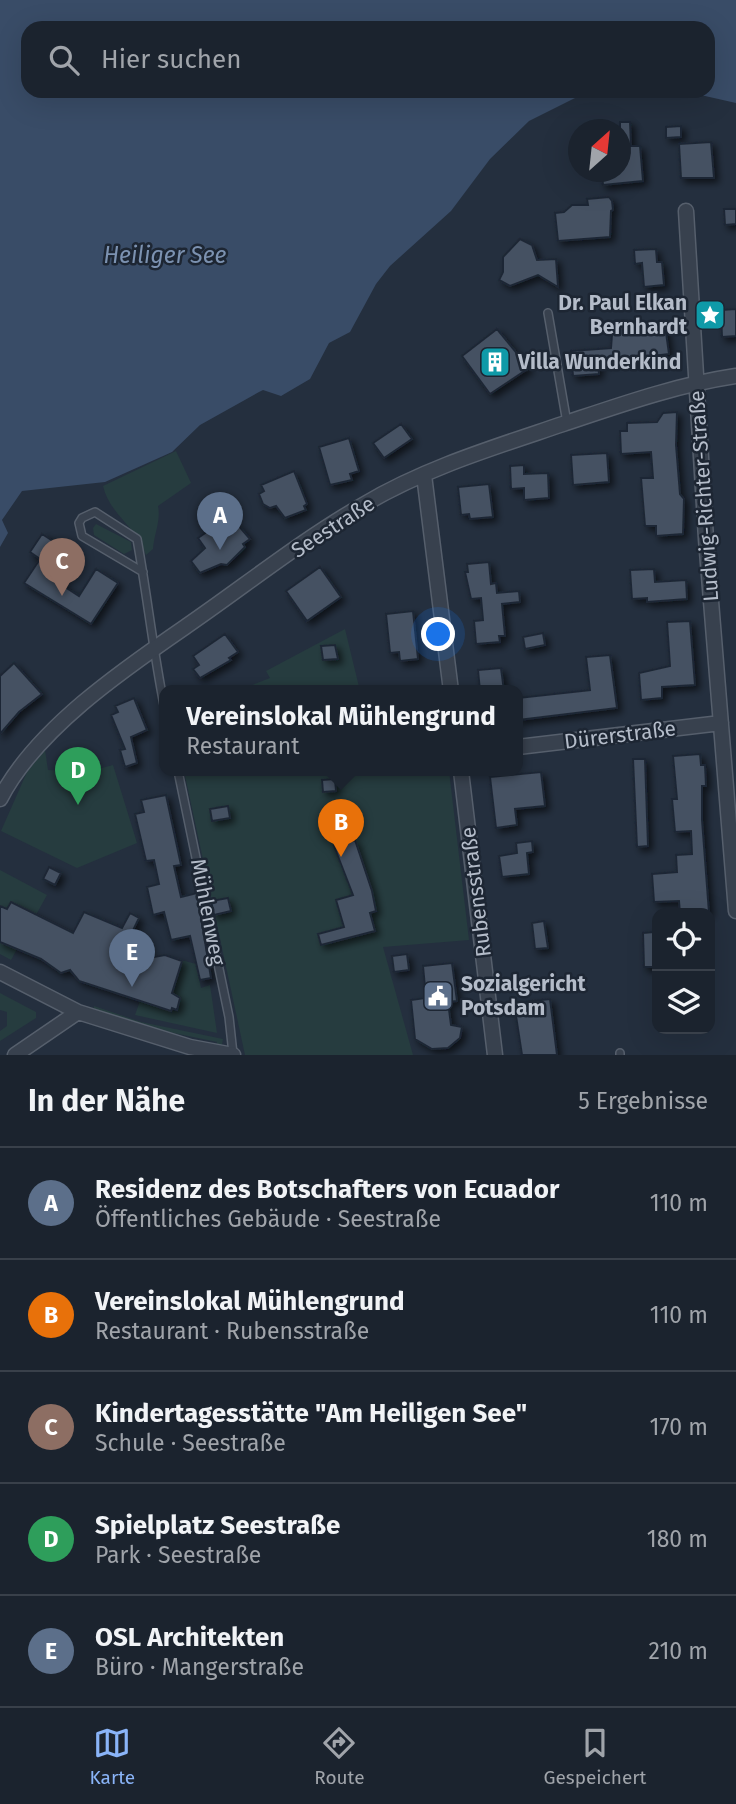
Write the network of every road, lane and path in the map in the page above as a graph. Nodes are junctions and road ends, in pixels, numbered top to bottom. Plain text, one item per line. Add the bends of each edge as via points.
1 (686, 211) dead end
2 (548, 313) dead end
3 (736, 376) edge
4 (697, 381) junction
5 (567, 423) junction
6 (424, 475) junction
7 (143, 572) junction
8 (152, 649) junction
9 (160, 685) edge
10 (450, 685) edge
11 (721, 723) junction
12 (523, 746) edge
13 (179, 776) edge
14 (462, 776) edge
15 (731, 780) edge
16 (0, 799) edge
17 (736, 911) edge
18 (0, 972) edge
19 (78, 1012) junction
20 (15, 1055) edge
21 (233, 1055) edge
22 (495, 1055) edge

1 - 4 street, Ludwig-Richter-Straße
2 - 5 lane
3 - 4 street, Seestraße
4 - 5 street, Seestraße
4 - 11 street, Ludwig-Richter-Straße
5 - 6 street, Seestraße via 473,453
6 - 8 street, Seestraße via 363,505
6 - 10 street
7 - 7 lane via 82,536 82,518 95,512 137,539
7 - 8 lane
8 - 9 lane
8 - 16 street, Seestraße via 39,743
11 - 12 street, Dürerstraße
11 - 15 street, Ludwig-Richter-Straße
13 - 21 lane, Mühlenweg
14 - 22 street, Rubensstraße
15 - 17 street, Ludwig-Richter-Straße
18 - 19 street
19 - 20 street
19 - 21 street via 190,1047

